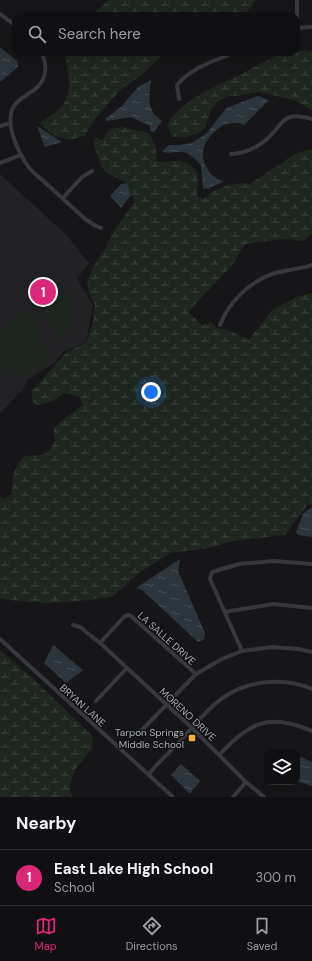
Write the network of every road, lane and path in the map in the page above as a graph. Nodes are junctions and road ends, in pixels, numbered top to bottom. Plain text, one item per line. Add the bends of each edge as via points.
1 (297, 0) edge
2 (297, 12) edge
3 (0, 14) edge
4 (12, 23) edge
5 (312, 27) edge
6 (300, 28) edge
7 (44, 56) edge
8 (225, 56) edge
9 (179, 99) dead end
10 (312, 118) edge
11 (10, 123) junction
12 (0, 126) edge
13 (231, 154) dead end
14 (22, 155) junction
15 (0, 163) edge
16 (92, 171) dead end
17 (63, 198) junction
18 (101, 228) dead end
19 (312, 265) edge
20 (220, 324) dead end
21 (312, 564) edge
22 (312, 608) edge
23 (225, 612) junction
24 (73, 625) dead end
25 (0, 640) edge
26 (100, 644) junction
27 (242, 651) junction
28 (312, 652) edge
29 (126, 669) junction
30 (196, 674) junction
31 (312, 689) edge
32 (96, 701) dead end
33 (166, 704) junction
34 (192, 728) junction
35 (312, 730) edge
36 (135, 734) dead end
37 (219, 755) junction
38 (149, 774) junction
39 (246, 782) junction
40 (173, 797) edge
41 (233, 797) edge
42 (264, 797) edge

1 - 2 street
3 - 4 street
5 - 6 street
7 - 11 street via 46,72 44,77 36,89 19,100 12,109
8 - 9 street via 190,72 177,85
10 - 13 street via 291,116 284,119 261,144 239,154
11 - 12 street
11 - 14 street
14 - 15 street
14 - 17 street via 28,166
16 - 17 street via 82,177
17 - 18 street via 85,219
19 - 20 street via 275,273 246,289 224,315
21 - 23 street via 274,561 239,564 212,572 210,580
22 - 23 street via 273,604
23 - 27 street
24 - 26 street via 80,627
25 - 38 street, BRYAN LANE
26 - 29 street, MORENO DRIVE
26 - 30 street, LA SALLE DRIVE via 128,615
27 - 28 street via 272,647
27 - 30 street
29 - 32 street
29 - 33 street, MORENO DRIVE
30 - 33 street
31 - 34 street via 278,681 239,689 224,697
33 - 34 street, MORENO DRIVE
33 - 36 street via 141,731
34 - 37 street, MORENO DRIVE
34 - 38 street
35 - 37 street via 282,722 261,723 245,731
37 - 39 street, MORENO DRIVE
38 - 40 street, BRYAN LANE
39 - 41 street
39 - 42 street, MORENO DRIVE

